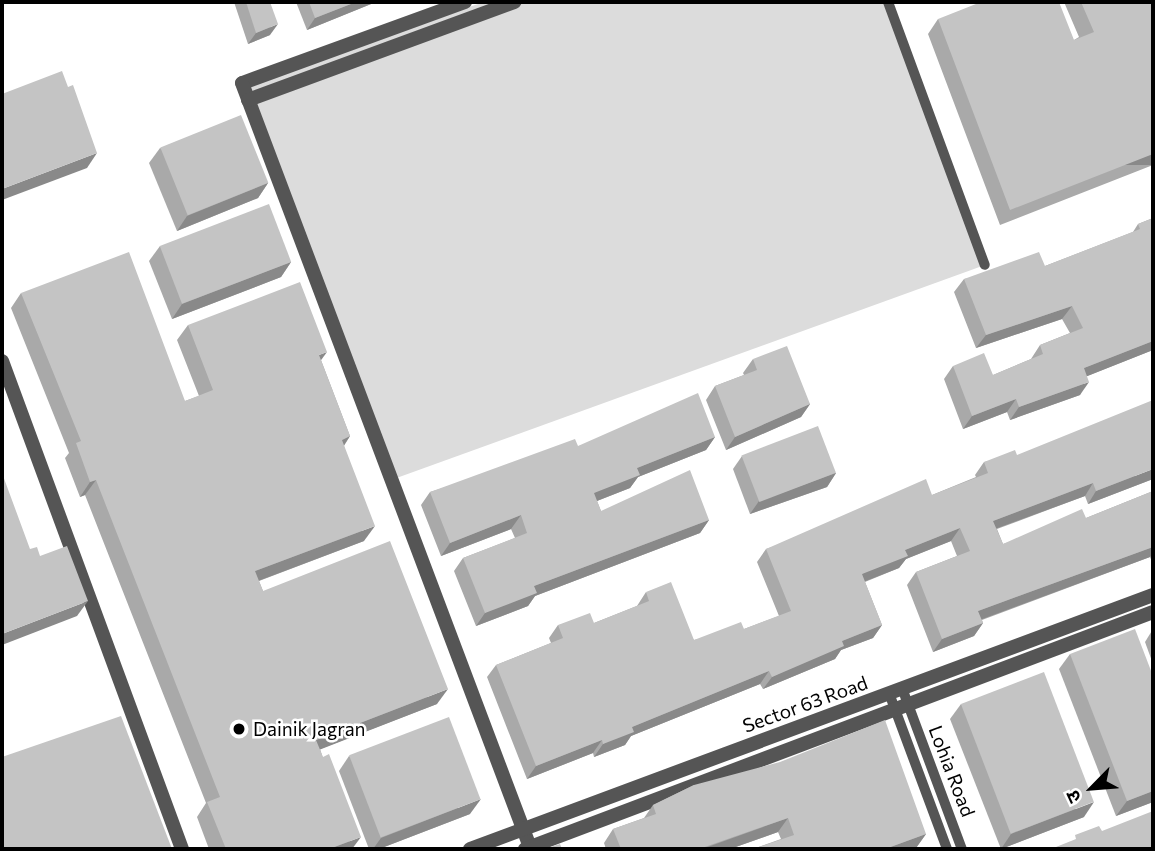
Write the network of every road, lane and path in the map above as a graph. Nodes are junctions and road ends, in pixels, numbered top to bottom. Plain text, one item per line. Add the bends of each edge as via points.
1 (465, 2) edge
2 (515, 2) edge
3 (888, 2) edge
4 (248, 100) junction
5 (985, 265) dead end
6 (2, 361) edge
7 (1153, 595) edge
8 (1153, 612) edge
9 (895, 691) junction
10 (902, 707) junction
11 (523, 829) junction
12 (528, 848) edge
13 (182, 849) edge
14 (470, 849) edge
15 (947, 849) edge
16 (962, 849) edge

1 - 4 street via 242,83
2 - 4 street
3 - 5 street
4 - 11 street
6 - 13 street
7 - 9 street, Sector 63 Road
8 - 10 street, Sector 63 Road
9 - 10 street
9 - 11 street, Sector 63 Road
10 - 12 street, Sector 63 Road
10 - 15 street, Lohia Road
10 - 16 street, Lohia Road
11 - 12 street
11 - 14 street, Sector 63 Road

